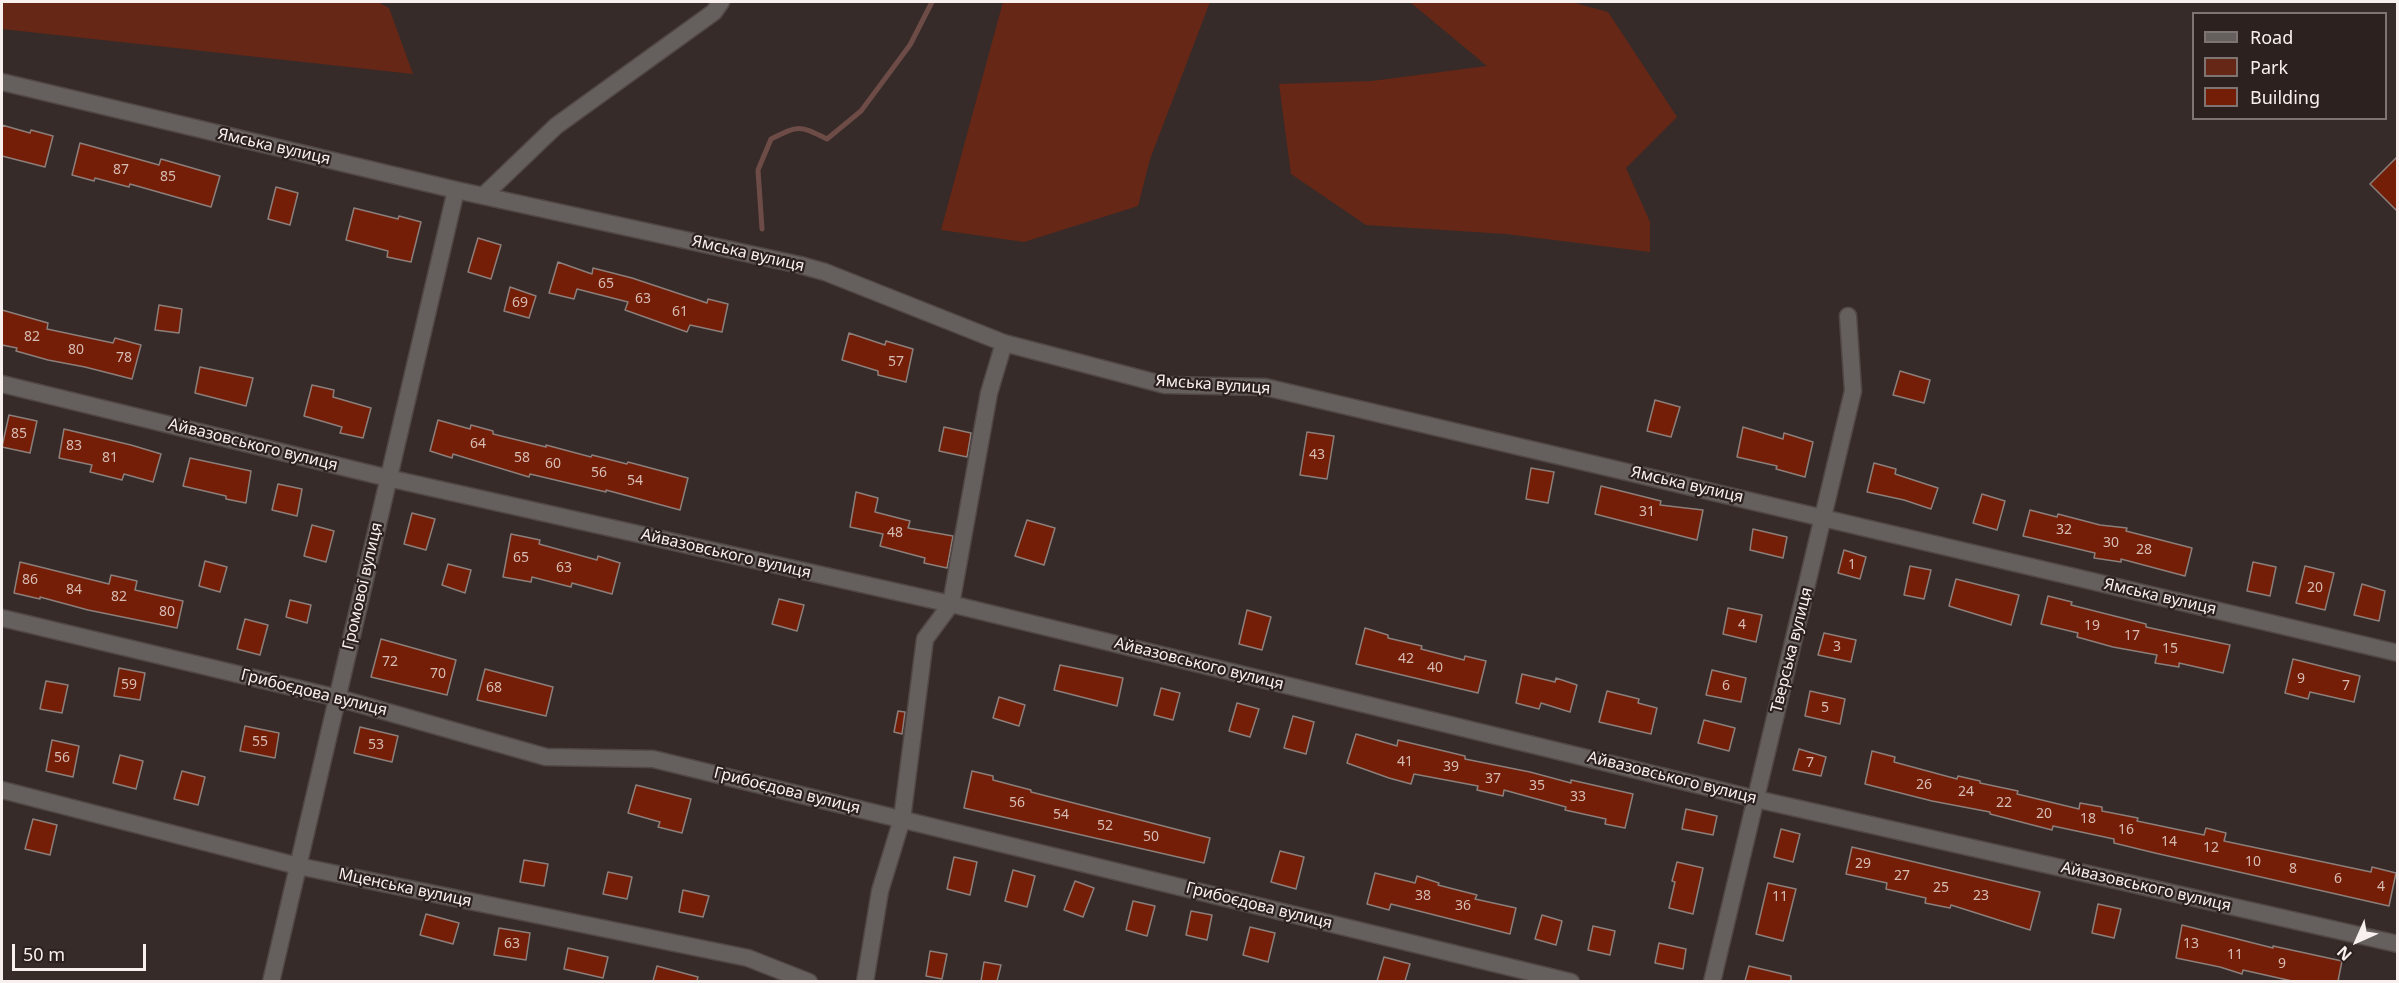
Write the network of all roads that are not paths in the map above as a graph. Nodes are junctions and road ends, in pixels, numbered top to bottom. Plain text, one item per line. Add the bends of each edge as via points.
1 (721, 2) edge
2 (2, 82) edge
3 (456, 190) junction
4 (483, 196) junction
5 (1848, 316) dead end
6 (1004, 343) junction
7 (2, 384) edge
8 (388, 478) junction
9 (1824, 517) junction
10 (951, 604) junction
11 (2, 618) edge
12 (2397, 653) edge
13 (338, 698) junction
14 (2, 790) edge
15 (1756, 799) junction
16 (902, 819) junction
17 (298, 866) junction
18 (2397, 944) edge
19 (271, 981) edge
20 (809, 981) edge
21 (865, 981) edge
22 (1571, 981) edge
23 (1712, 981) edge

1 - 4 street via 714,12 556,126
2 - 3 street, Ямська вулиця
3 - 4 street, Ямська вулиця
3 - 8 street, Громової вулиця
4 - 6 street, Ямська вулиця via 825,272
5 - 9 street, Тверська вулиця via 1853,392
6 - 9 street, Ямська вулиця via 1165,385 1264,387
6 - 10 street via 989,393
7 - 8 street, Айвазовського вулиця
8 - 10 street, Айвазовського вулиця
8 - 13 street, Громової вулиця
9 - 12 street, Ямська вулиця
9 - 15 street, Тверська вулиця
10 - 15 street, Айвазовського вулиця
10 - 16 street via 925,639
11 - 13 street, Грибоєдова вулиця
13 - 16 street, Грибоєдова вулиця via 546,757 653,759
13 - 17 street, Громової вулиця
14 - 17 street, Мценська вулиця
15 - 18 street, Айвазовського вулиця
15 - 23 street, Тверська вулиця
16 - 21 street via 880,891
16 - 22 street, Грибоєдова вулиця
17 - 19 street, Громової вулиця
17 - 20 street, Мценська вулиця via 748,958

